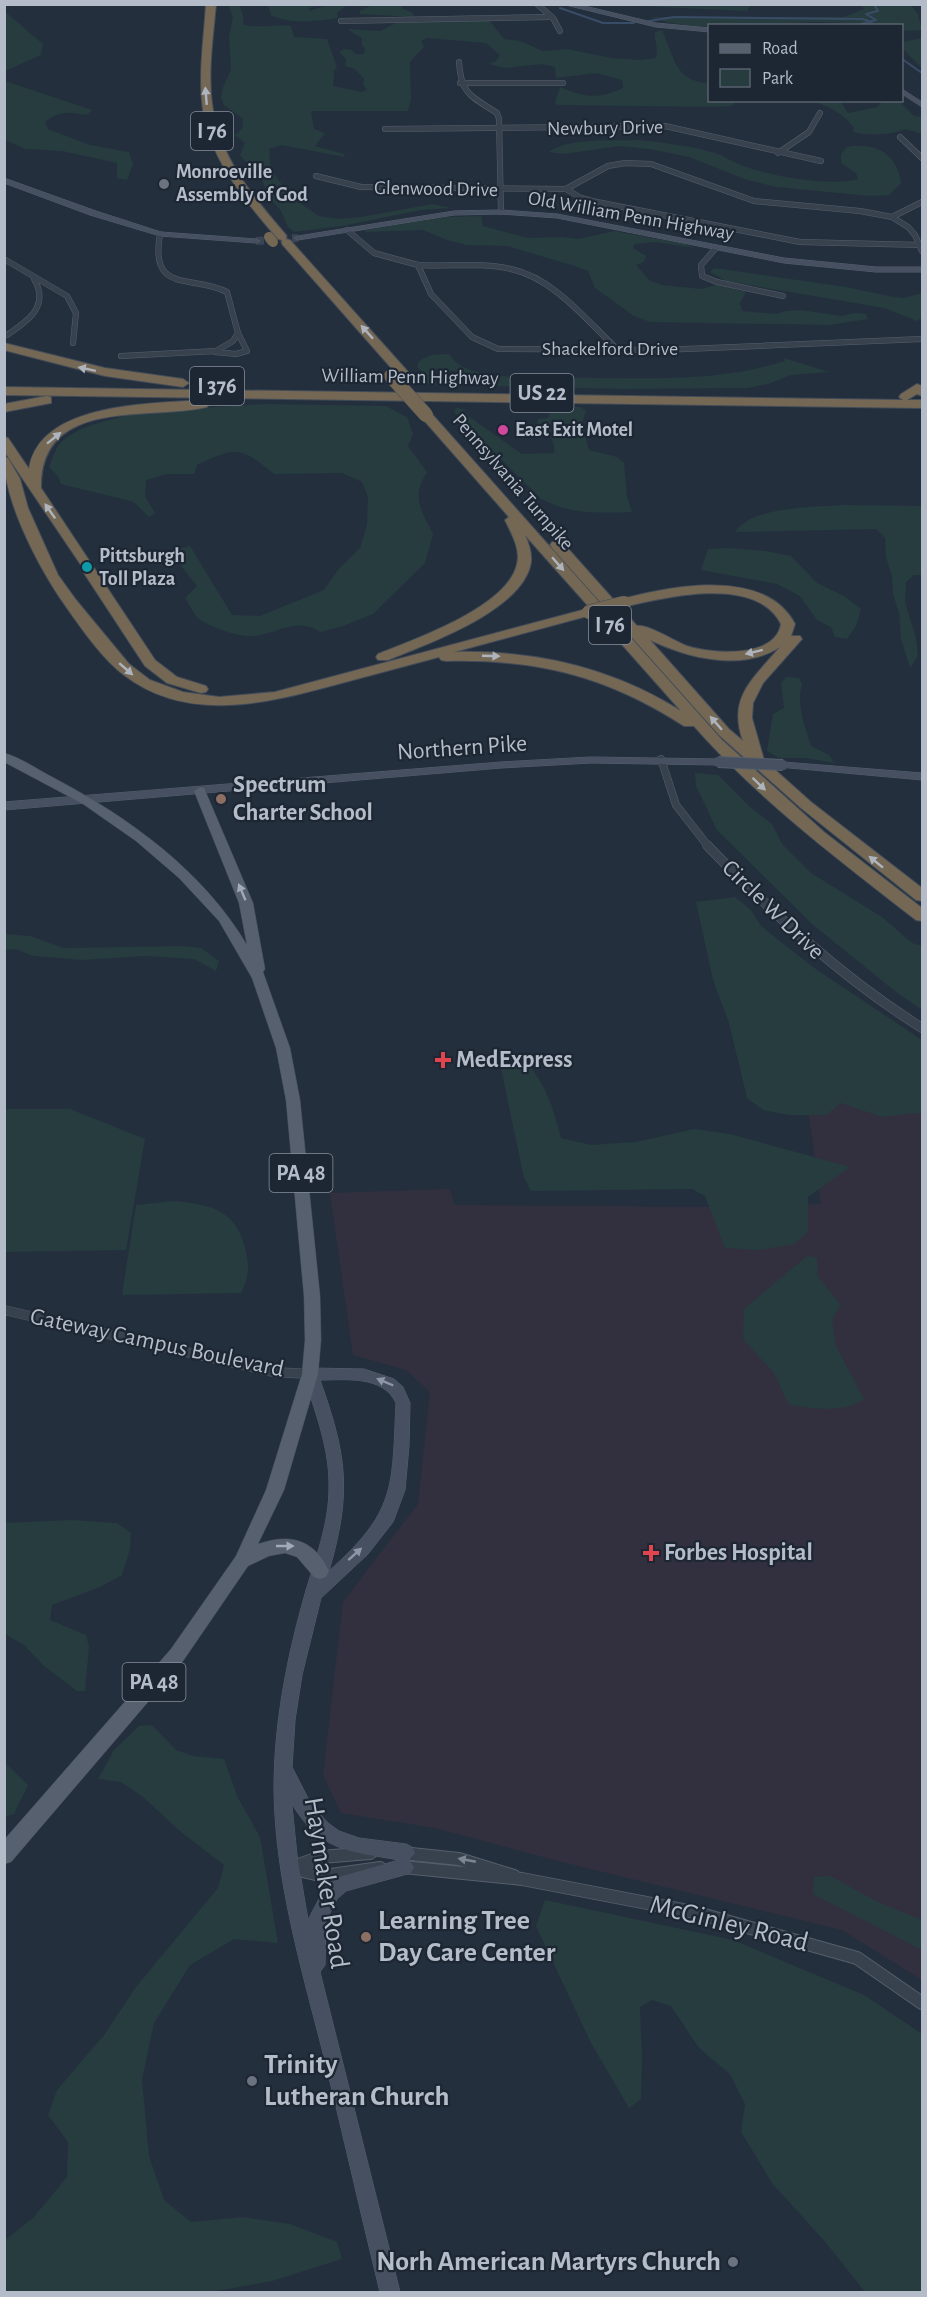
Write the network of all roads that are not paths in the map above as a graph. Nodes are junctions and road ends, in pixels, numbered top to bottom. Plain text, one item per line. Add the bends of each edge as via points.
1 (201, 4) edge
2 (211, 4) edge
3 (537, 4) edge
4 (565, 4) edge
5 (551, 17) junction
6 (341, 21) dead end
7 (708, 30) edge
8 (560, 32) dead end
9 (459, 62) dead end
10 (460, 83) junction
11 (563, 83) dead end
12 (903, 92) edge
13 (922, 105) edge
14 (820, 113) dead end
15 (198, 115) dead end
16 (385, 129) dead end
17 (500, 129) junction
18 (900, 137) dead end
19 (209, 152) dead end
20 (778, 153) junction
21 (922, 158) edge
22 (821, 161) dead end
23 (316, 176) dead end
24 (4, 180) edge
25 (566, 189) junction
26 (501, 190) junction
27 (922, 202) edge
28 (501, 212) junction
29 (892, 217) junction
30 (347, 231) junction
31 (160, 234) junction
32 (298, 238) tunnel mouth
33 (277, 239) junction
34 (256, 241) tunnel mouth
35 (922, 247) edge
36 (716, 248) junction
37 (4, 260) edge
38 (418, 265) junction
39 (22, 270) junction
40 (922, 270) edge
41 (51, 287) junction
42 (40, 291) junction
43 (783, 296) dead end
44 (238, 333) junction
45 (922, 339) edge
46 (6, 340) edge
47 (73, 343) dead end
48 (618, 350) junction
49 (207, 352) junction
50 (120, 356) dead end
51 (4, 390) edge
52 (289, 390) junction
53 (922, 392) edge
54 (233, 395) junction
55 (309, 396) junction
56 (905, 397) junction
57 (922, 397) edge
58 (922, 404) edge
59 (4, 408) edge
60 (4, 441) edge
61 (4, 461) edge
62 (35, 490) junction
63 (4, 491) edge
64 (506, 504) junction
65 (21, 508) junction
66 (622, 606) junction
67 (387, 661) junction
68 (717, 743) junction
69 (4, 757) edge
70 (661, 759) junction
71 (758, 763) junction
72 (922, 777) edge
73 (200, 790) junction
74 (88, 801) junction
75 (4, 806) edge
76 (922, 897) edge
77 (922, 916) edge
78 (259, 978) junction
79 (922, 1028) edge
80 (4, 1310) edge
81 (310, 1374) junction
82 (242, 1562) junction
83 (320, 1571) junction
84 (313, 1595) junction
85 (284, 1768) junction
86 (4, 1855) edge
87 (406, 1860) junction
88 (290, 1868) junction
89 (315, 1989) junction
90 (922, 2003) edge
91 (390, 2292) edge

1 - 15 highway, I 76
33 -> 2 highway, Pennsylvania Turnpike / I 76 via 232,174 212,129 206,86
3 - 5 street
4 - 7 main road via 656,25
5 - 6 street
5 - 8 street
9 - 10 street
10 - 11 street
10 - 17 street via 464,91 497,113
12 - 13 main road
14 - 20 street via 809,132
16 - 17 street, Newbury Drive
17 - 20 street, Newbury Drive via 665,126
17 - 26 street
18 - 21 street
19 - 33 highway, Pennsylvania Turnpike / I 76 via 233,194
20 - 22 street, Newbury Drive
23 - 26 street, Glenwood Drive via 362,187
24 - 31 main road
25 - 26 street, Glenwood Drive
25 - 29 street, Glenwood Drive via 608,166 645,163 754,201
25 - 35 street via 592,201 800,242
26 - 28 street
27 - 29 street
28 - 30 main road, Old William Penn Highway via 438,215
28 - 36 main road, Old William Penn Highway via 557,216
29 - 35 street via 908,227
30 - 32 main road, Old William Penn Highway
30 - 38 street via 374,253
31 - 34 main road
31 - 44 street via 164,274 227,292
33 - 64 highway, Pennsylvania Turnpike / I 76, bridge
66 -> 33 highway, Pennsylvania Turnpike / I 76
36 - 40 main road, Old William Penn Highway via 833,268
36 - 43 street via 701,265 702,276
37 - 39 street
38 - 48 street via 516,269 542,281
38 - 48 street, Shackelford Drive via 431,294 472,337 488,346
39 - 41 street
39 - 42 street via 35,280
41 - 42 street
41 - 47 street via 67,296 74,307 77,322
42 - 46 street via 35,312
44 - 49 street via 227,345
44 - 49 street via 247,351
45 - 48 street, Shackelford Drive
52 -> 46 highway, I 376 via 145,379 65,364
49 - 50 street
51 - 52 highway, William Penn Highway
51 - 54 highway, William Penn Highway
52 - 56 highway, William Penn Highway / US 22
53 - 56 highway via 917,388
54 - 55 highway, William Penn Highway / US 22
54 - 59 highway, US 22 via 65,398
55 - 58 highway, William Penn Highway / US 22
62 -> 55 highway via 37,463 45,446 59,433 85,420 122,412
56 - 57 highway, William Penn Highway / US 22
60 - 62 highway
61 - 65 highway via 14,479
67 -> 62 highway via 260,688 227,691 187,686 165,676 150,663
63 - 65 highway
64 - 67 highway via 524,552 518,580 465,620
64 -> 68 highway, Pennsylvania Turnpike / I 76
65 -> 67 highway via 54,576 99,640 143,682 178,696 219,701 264,699
66 -> 66 highway via 679,591 735,592 775,605 785,616 788,628 781,640 766,649 721,656 675,646 648,634
66 - 67 highway, bridge via 587,610
71 -> 66 highway, Pennsylvania Turnpike / I 76 via 724,732
66 - 71 highway via 676,585 717,584 768,594 794,610 800,624 798,635 760,677 746,699 746,729
67 -> 68 highway via 478,656 572,667 644,694
68 -> 77 highway, Pennsylvania Turnpike / I 76 via 818,836
69 - 74 main road, PA 48
70 - 72 main road, Northern Pike, bridge
70 - 73 main road, Northern Pike via 507,765
70 - 79 street, Circle W Drive via 678,810 704,842 827,962
76 -> 71 highway, Pennsylvania Turnpike / I 76
73 - 74 main road, Northern Pike
78 -> 73 main road via 246,903
74 - 75 main road, Northern Pike
74 - 78 main road, PA 48 via 121,822 184,875 224,918
78 - 81 main road, PA 48 via 283,1048 293,1100 312,1296
80 - 81 street, Gateway Campus Boulevard via 273,1372
81 - 82 main road, PA 48 via 275,1490
81 - 83 main road, Haymaker Road via 333,1447 337,1489
84 -> 81 main road via 368,1543 387,1518 399,1474 403,1402 394,1385 374,1377
82 -> 83 main road via 265,1549 290,1545 308,1554
82 - 86 main road, PA 48 via 177,1655
83 - 84 main road, Haymaker Road
84 - 85 main road, Haymaker Road via 291,1684
85 - 87 main road via 308,1816 333,1837 361,1846 381,1847
85 - 88 main road, Haymaker Road
87 - 88 street, McGinley Road via 324,1876
87 - 88 street, McGinley Road via 360,1853 321,1857
87 - 89 main road via 341,1884 331,1893 317,1920
87 - 90 street, McGinley Road via 694,1912 856,1958
88 - 89 main road, Haymaker Road
89 - 91 main road, Haymaker Road

